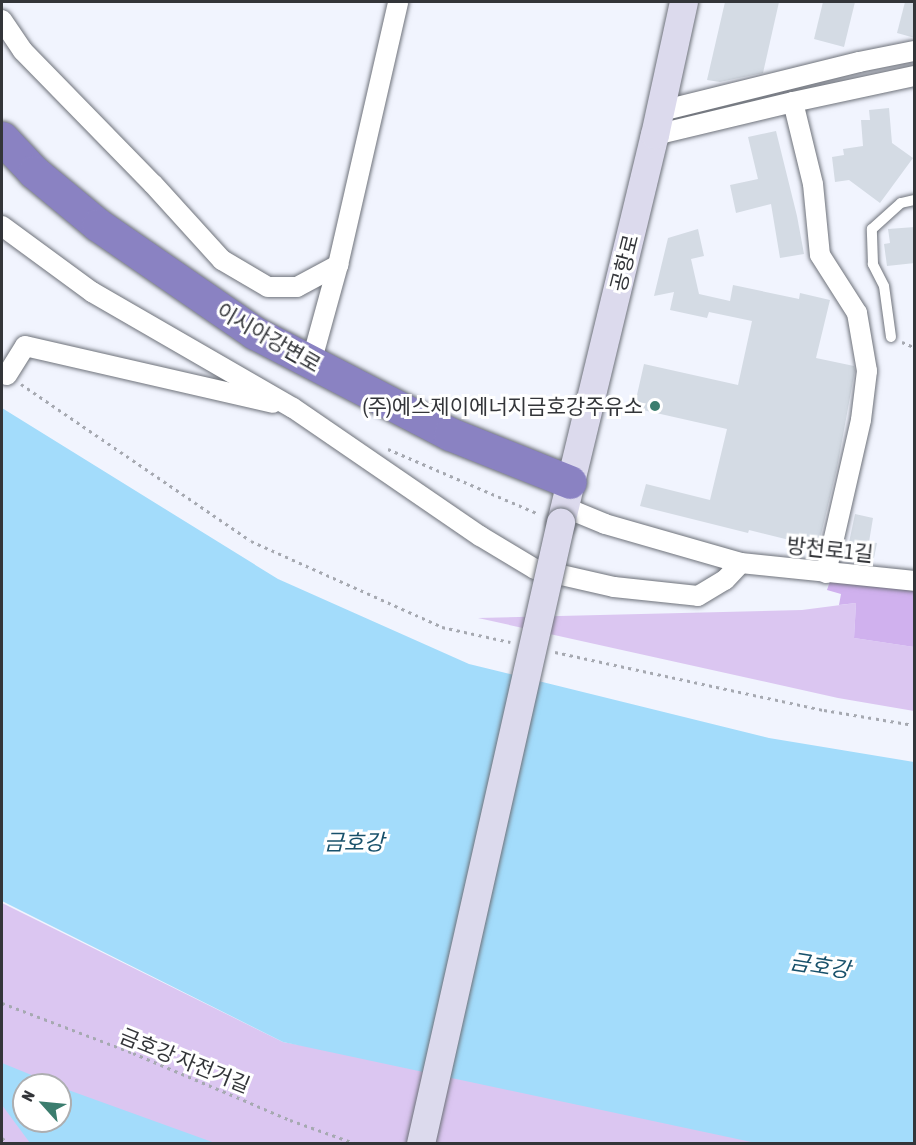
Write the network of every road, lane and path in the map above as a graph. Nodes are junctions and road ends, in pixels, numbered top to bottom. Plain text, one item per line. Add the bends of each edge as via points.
1 (398, 2) edge
2 (684, 2) edge
3 (2, 20) edge
4 (915, 51) edge
5 (915, 76) edge
6 (793, 102) junction
7 (658, 123) junction
8 (2, 138) edge
9 (2, 168) edge
10 (915, 201) edge
11 (2, 226) edge
12 (338, 265) junction
13 (891, 337) dead end
14 (311, 363) junction
15 (7, 375) joint
16 (293, 408) junction
17 (379, 444) dead end
18 (565, 503) junction
19 (741, 563) junction
20 (826, 573) junction
21 (915, 581) edge
22 (520, 644) dead end
23 (553, 651) dead end
24 (915, 725) edge
25 (2, 1003) edge
26 (2, 1138) edge
27 (10, 1143) edge
28 (357, 1143) edge
29 (421, 1143) edge

1 - 12 street
2 - 7 main road, 공항로
3 - 12 street via 23,51 222,260 268,287 297,287
4 - 7 street via 859,62
5 - 6 street
6 - 7 street
6 - 20 street via 813,184 820,255 857,313 867,371 861,420
7 - 18 main road, 공항로
8 - 14 highway, 이시아강변로 via 34,172 98,225 255,333
9 - 18 highway, 이시아강변로 via 84,242 244,348 405,433
10 - 13 lane via 900,203 872,229 873,264 884,286
11 - 16 street via 92,292
12 - 14 street
14 - 18 highway, 이시아강변로 via 450,434
15 - 16 street via 25,346
15 - 22 path via 251,541 442,627
16 - 19 street via 480,536 535,568 614,587 698,596 725,580
17 - 18 path
18 - 19 street, 방천로1길 via 605,524
18 - 29 main road, 공항로, bridge
19 - 20 street, 방천로1길
20 - 21 street, 방천로1길
23 - 24 path via 824,710
25 - 28 path, 금호강 자전거길 via 290,1120
26 - 27 path

